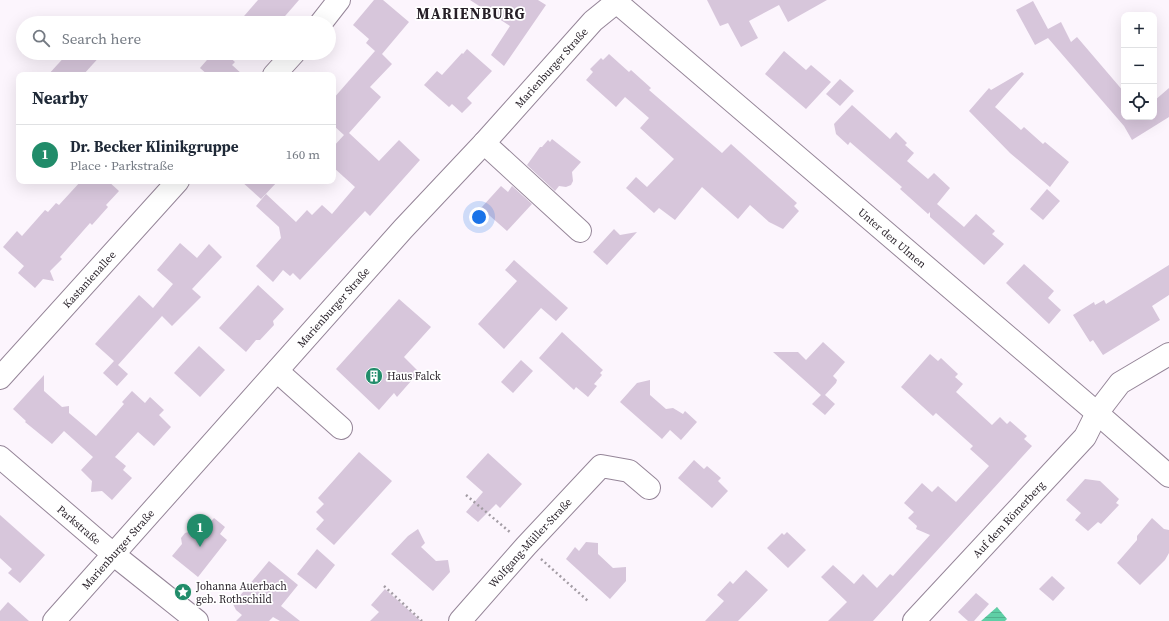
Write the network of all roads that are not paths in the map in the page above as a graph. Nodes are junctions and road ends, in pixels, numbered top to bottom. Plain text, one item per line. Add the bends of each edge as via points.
1 (340, 0) edge
2 (617, 0) edge
3 (327, 16) edge
4 (288, 60) edge
5 (277, 72) edge
6 (484, 143) junction
7 (175, 184) edge
8 (580, 231) dead end
9 (1169, 354) edge
10 (277, 371) junction
11 (0, 378) edge
12 (1097, 412) junction
13 (341, 428) dead end
14 (0, 456) edge
15 (1169, 476) edge
16 (649, 488) dead end
17 (113, 554) junction
18 (54, 621) edge
19 (197, 621) edge
20 (460, 621) edge
21 (914, 621) edge

1 - 3 street
2 - 6 street, Marienburger Straße via 593,21
2 - 12 street, Unter den Ulmen
4 - 5 street
6 - 8 street
6 - 10 street, Marienburger Straße
7 - 11 street, Kastanienallee
9 - 12 street, Auf dem Römerberg via 1120,384
10 - 13 street
10 - 17 street, Marienburger Straße
12 - 15 street, Unter den Ulmen
12 - 21 street, Auf dem Römerberg via 1085,437
14 - 17 street, Parkstraße
16 - 20 street, Wolfgang-Müller-Straße via 629,471 601,466
17 - 18 street, Marienburger Straße
17 - 19 street, Parkstraße

